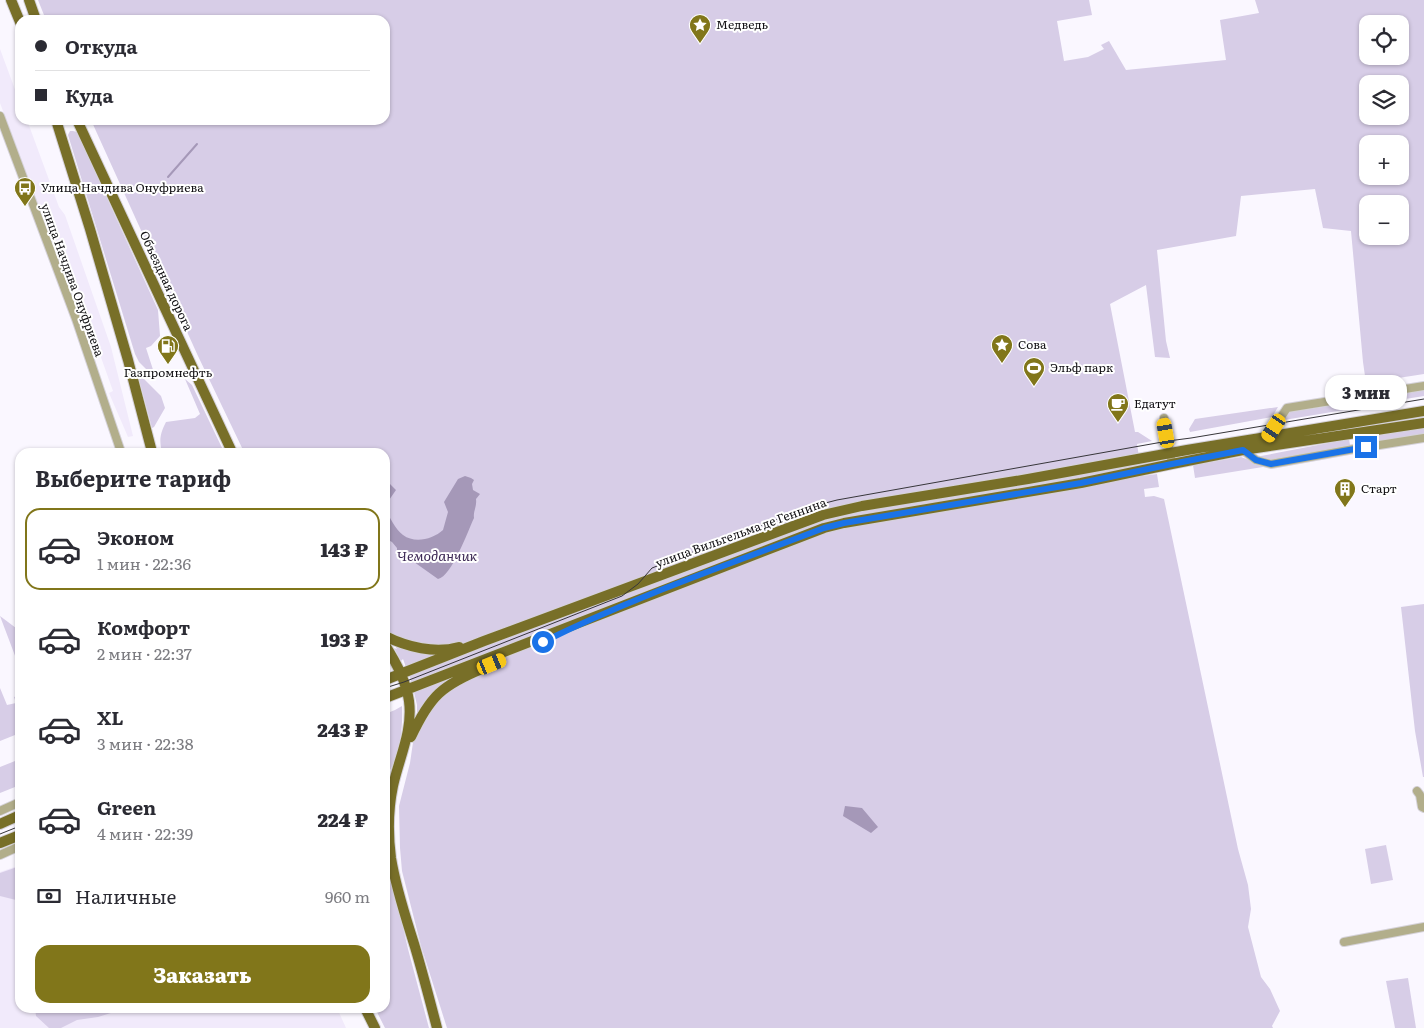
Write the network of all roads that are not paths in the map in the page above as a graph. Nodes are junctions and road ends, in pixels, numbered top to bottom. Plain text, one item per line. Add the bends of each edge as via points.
1 (11, 0) edge
2 (28, 0) edge
3 (17, 15) edge
4 (34, 15) edge
5 (0, 116) edge
6 (58, 125) edge
7 (79, 125) edge
8 (1424, 386) edge
9 (1424, 411) edge
10 (1164, 418) dead end
11 (1424, 422) edge
12 (1268, 437) junction
13 (1424, 438) edge
14 (120, 448) edge
15 (151, 448) edge
16 (230, 448) edge
17 (1243, 450) junction
18 (1171, 459) junction
19 (588, 620) junction
20 (390, 638) edge
21 (484, 641) junction
22 (390, 653) edge
23 (402, 674) junction
24 (390, 678) edge
25 (407, 690) junction
26 (390, 696) edge
27 (402, 756) junction
28 (397, 771) junction
29 (390, 782) edge
30 (1417, 791) dead end
31 (15, 804) edge
32 (1424, 808) edge
33 (0, 811) edge
34 (390, 813) edge
35 (15, 817) edge
36 (0, 824) edge
37 (15, 837) edge
38 (390, 842) edge
39 (0, 843) edge
40 (15, 848) edge
41 (0, 855) edge
42 (1424, 927) edge
43 (1344, 942) dead end
44 (368, 1013) edge
45 (375, 1028) edge
46 (437, 1028) edge

1 - 3 main road
2 - 4 main road
5 - 14 street, улица Начдива Онуфриева via 76,319
6 - 15 main road
7 - 16 main road, Объездная дорога
8 - 12 street via 1287,408
9 - 12 main road, улица Вильгельма де Геннина
10 - 18 street
11 - 17 main road, улица Вильгельма де Геннина
12 - 18 main road, улица Вильгельма де Геннина
13 - 17 street via 1271,464 1256,460
17 - 18 main road, улица Вильгельма де Геннина
18 - 19 main road, улица Вильгельма де Геннина via 1081,483 824,528
18 - 21 main road, улица Вильгельма де Геннина via 862,506 823,515
19 - 25 main road, улица Вильгельма де Геннина
19 - 27 main road via 448,685 421,717
20 - 21 main road via 431,649 453,649
21 - 23 main road, улица Вильгельма де Геннина
22 - 23 main road
23 - 24 main road, улица Вильгельма де Геннина
23 - 25 main road
25 - 26 main road, улица Вильгельма де Геннина
25 - 27 main road via 410,722
27 - 28 main road
28 - 29 main road
28 - 34 main road
30 - 32 street
31 - 33 street
35 - 36 main road
37 - 39 main road
38 - 46 main road via 405,915
40 - 41 street
42 - 43 street
44 - 45 main road

